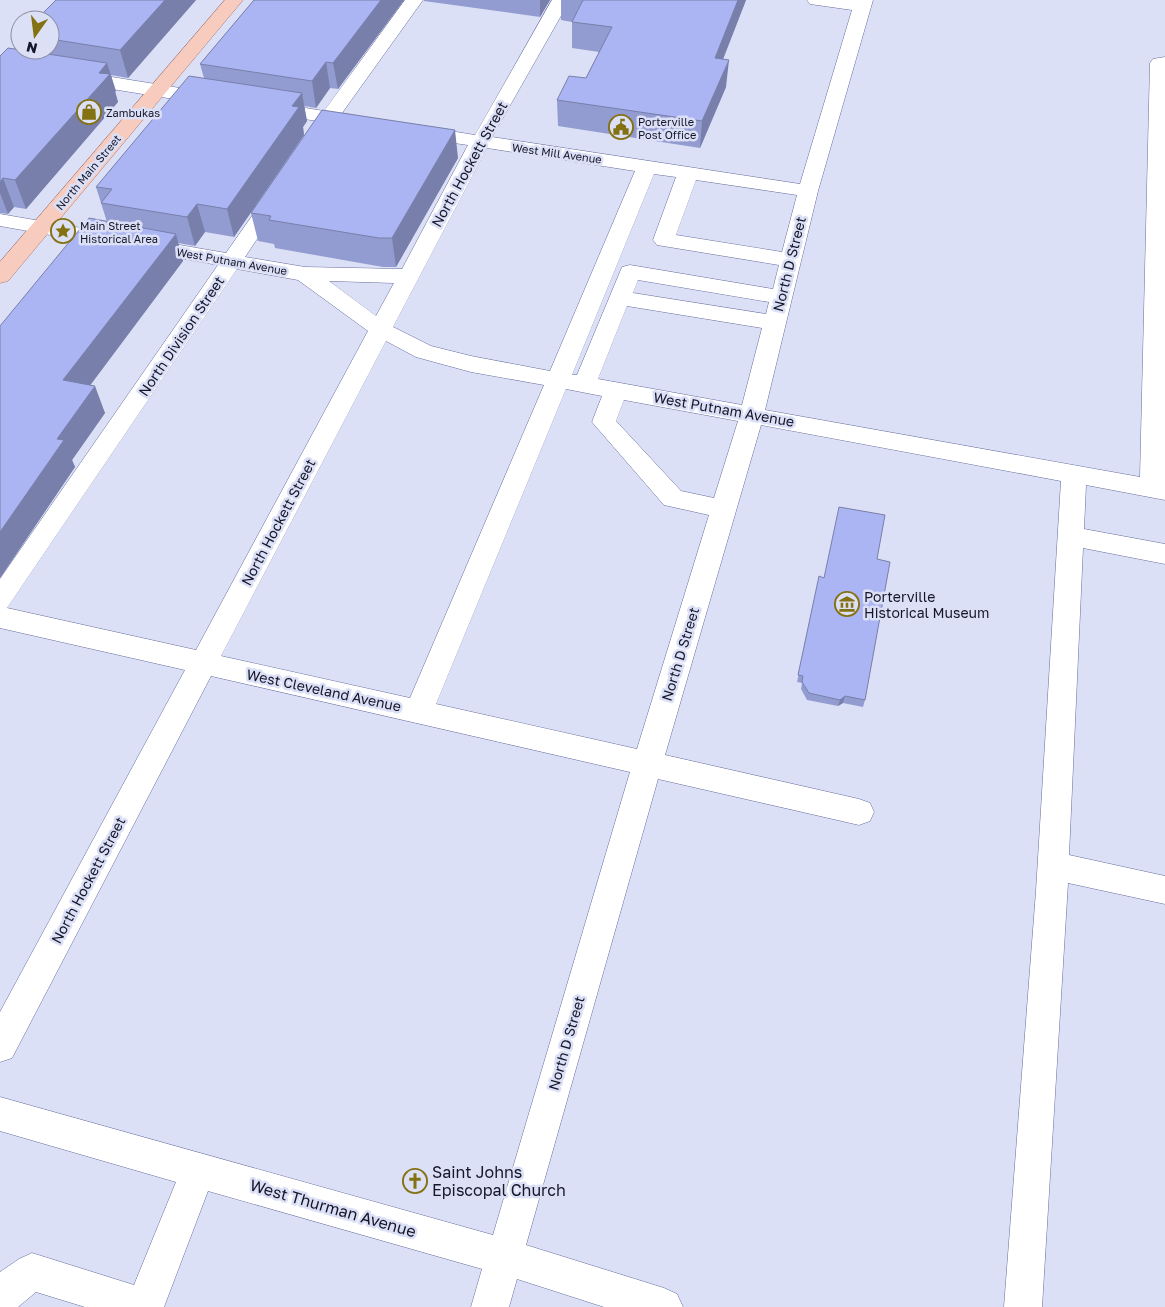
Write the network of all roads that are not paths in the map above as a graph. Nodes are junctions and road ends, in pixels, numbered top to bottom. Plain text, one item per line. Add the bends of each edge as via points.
1 (234, 0) edge
2 (414, 0) edge
3 (561, 0) edge
4 (816, 0) edge
5 (863, 3) edge
6 (1165, 63) edge
7 (2, 65) edge
8 (158, 91) junction
9 (234, 103) edge
10 (253, 106) edge
11 (329, 117) junction
12 (376, 125) edge
13 (404, 130) edge
14 (480, 142) junction
15 (308, 149) edge
16 (647, 167) junction
17 (688, 173) junction
18 (286, 181) edge
19 (1161, 181) edge
20 (808, 190) junction
21 (0, 220) edge
22 (41, 227) junction
23 (233, 260) junction
24 (791, 260) junction
25 (305, 274) junction
26 (0, 276) edge
27 (408, 276) junction
28 (781, 297) junction
29 (620, 298) junction
30 (775, 323) junction
31 (380, 330) junction
32 (1160, 378) edge
33 (557, 379) junction
34 (586, 384) junction
35 (616, 390) junction
36 (752, 414) junction
37 (1074, 474) junction
38 (1159, 490) edge
39 (724, 509) junction
40 (1071, 536) junction
41 (1165, 554) edge
42 (0, 600) edge
43 (0, 617) edge
44 (203, 664) junction
45 (419, 711) junction
46 (648, 762) junction
47 (859, 812) dead end
48 (1054, 866) junction
49 (1165, 890) edge
50 (0, 1046) edge
51 (0, 1114) edge
52 (198, 1170) junction
53 (504, 1257) junction
54 (0, 1303) edge
55 (144, 1307) edge
56 (490, 1307) edge
57 (664, 1307) edge
58 (1023, 1307) edge

1 - 8 main road, North Main Street
2 - 11 street
3 - 14 street, North Hockett Street
4 - 5 street
5 - 20 street, North D Street
6 - 19 street via 1159,63
7 - 8 street
8 - 9 street
8 - 22 main road, North Main Street
10 - 11 street
11 - 12 street
11 - 15 street
13 - 14 street, West Mill Avenue
14 - 16 street, West Mill Avenue
14 - 27 street, North Hockett Street
16 - 17 street, West Mill Avenue
16 - 33 street
17 - 20 street, West Mill Avenue
17 - 24 street via 664,240
18 - 23 street, North Division Street
19 - 32 street
20 - 24 street, North D Street
21 - 22 street, West Putnam Avenue
22 - 23 street, West Putnam Avenue
22 - 26 main road, North Main Street
23 - 25 street, West Putnam Avenue
23 - 42 street, North Division Street
24 - 28 street, North D Street
25 - 27 street, West Putnam Avenue
25 - 31 street, West Putnam Avenue
27 - 31 street, North Hockett Street
28 - 29 street via 630,272
28 - 30 street, North D Street
29 - 30 street
29 - 34 street
30 - 36 street, North D Street
31 - 33 street, West Putnam Avenue via 424,352
31 - 44 street, North Hockett Street
32 - 38 street
33 - 34 street, West Putnam Avenue
33 - 45 street
34 - 35 street, West Putnam Avenue
35 - 36 street, West Putnam Avenue
35 - 39 street via 604,422 667,492 673,498
36 - 37 street, West Putnam Avenue
36 - 39 street, North D Street
37 - 38 street, West Putnam Avenue
37 - 40 street
39 - 46 street, North D Street
40 - 41 street
40 - 48 street
43 - 44 street, West Cleveland Avenue
44 - 45 street, West Cleveland Avenue
44 - 50 street, North Hockett Street
45 - 46 street, West Cleveland Avenue
46 - 47 street, West Cleveland Avenue
46 - 53 street, North D Street
48 - 49 street
48 - 58 street
51 - 52 street, West Thurman Avenue
52 - 53 street, West Thurman Avenue
52 - 55 street
53 - 56 street, North D Street
53 - 57 street, West Thurman Avenue
54 - 55 street via 7,1290 32,1272

